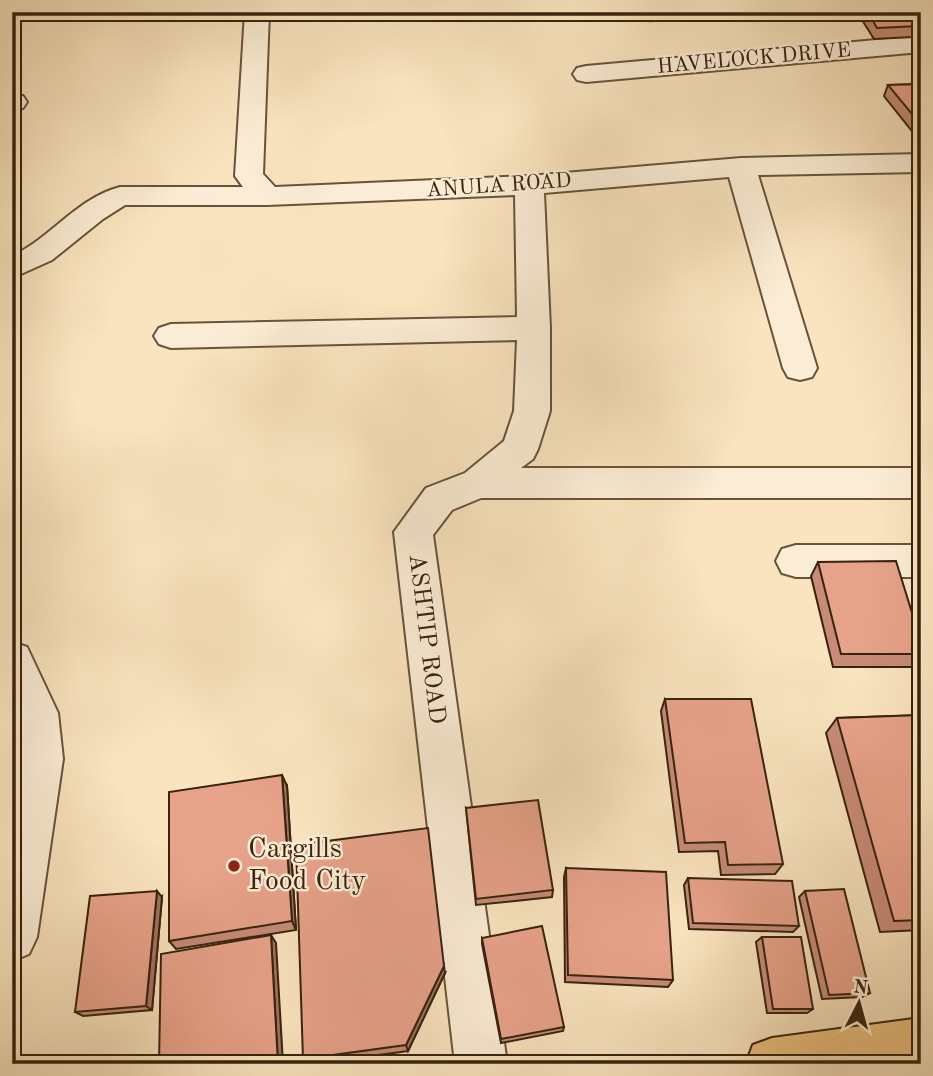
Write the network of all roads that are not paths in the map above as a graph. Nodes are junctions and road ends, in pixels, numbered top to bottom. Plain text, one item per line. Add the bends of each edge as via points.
1 (257, 12) edge
2 (634, 12) edge
3 (667, 12) edge
4 (921, 44) edge
5 (586, 74) dead end
6 (921, 163) edge
7 (741, 167) junction
8 (529, 185) junction
9 (267, 195) junction
10 (12, 268) edge
11 (534, 328) junction
12 (171, 336) dead end
13 (800, 368) dead end
14 (478, 483) junction
15 (921, 483) edge
16 (796, 561) dead end
17 (921, 561) edge
18 (12, 660) edge
19 (12, 937) edge
20 (921, 1044) edge
21 (481, 1064) edge
22 (772, 1064) edge

1 - 9 street via 248,176
2 - 3 street
4 - 5 street, HAVELOCK DRIVE
6 - 7 street, ANULA ROAD
7 - 8 street, ANULA ROAD
7 - 13 street
8 - 9 street, ANULA ROAD
8 - 11 street, ASHTIP ROAD
9 - 10 street, ANULA ROAD via 120,196 102,204 30,262
11 - 12 street
11 - 14 street, ASHTIP ROAD via 532,411 520,449
14 - 15 street
14 - 21 street, ASHTIP ROAD via 439,499 413,531
16 - 17 street
18 - 19 street via 36,713 41,759
20 - 22 main road

